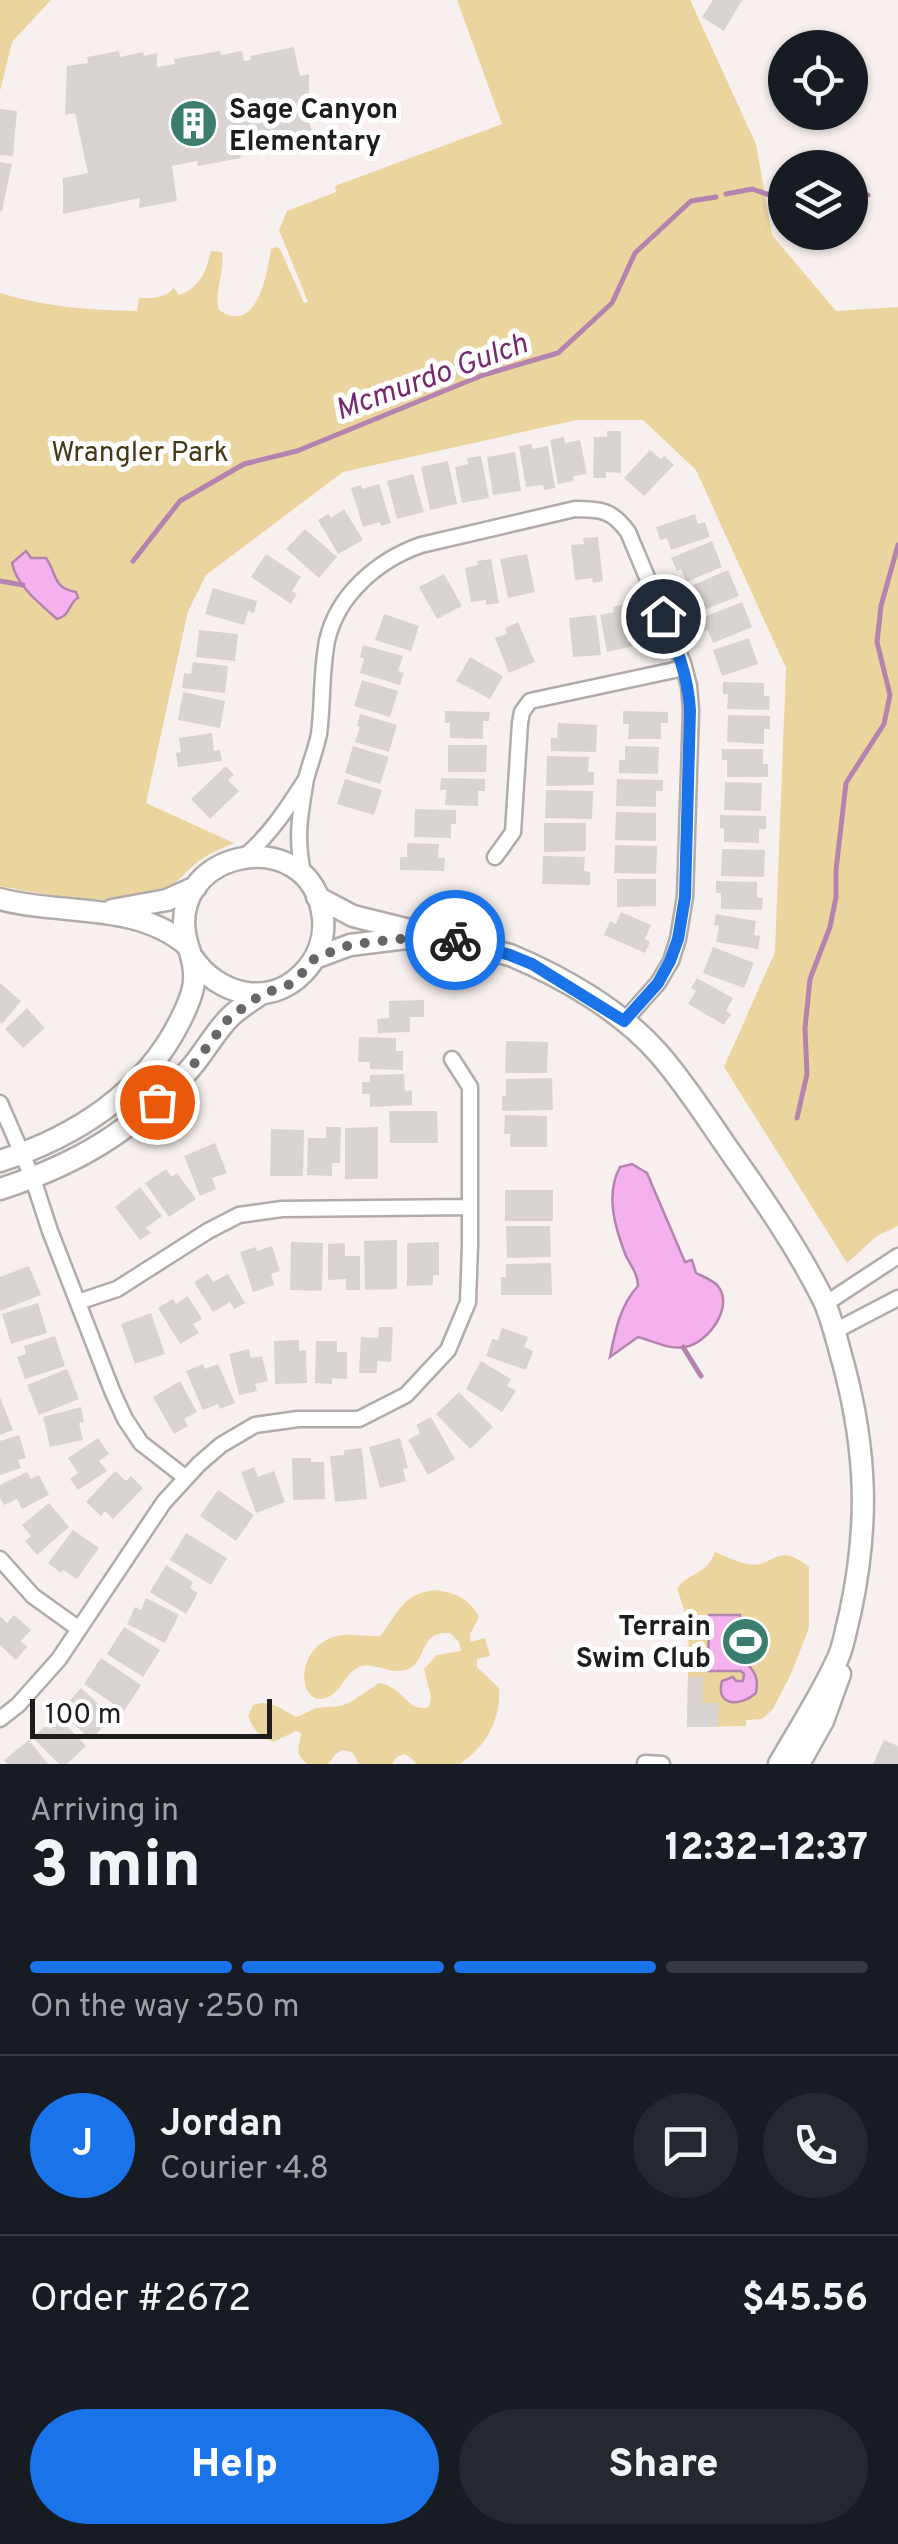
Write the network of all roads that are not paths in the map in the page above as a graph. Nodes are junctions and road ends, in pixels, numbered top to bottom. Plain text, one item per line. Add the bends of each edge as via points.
1 (684, 668) junction
2 (306, 779) junction
3 (245, 856) junction
4 (495, 858) dead end
5 (304, 877) junction
6 (196, 887) junction
7 (318, 897) junction
8 (0, 898) edge
9 (105, 911) junction
10 (428, 936) junction
11 (190, 952) junction
12 (315, 958) junction
13 (262, 994) junction
14 (624, 1021) junction
15 (452, 1060) dead end
16 (0, 1104) edge
17 (23, 1154) junction
18 (0, 1161) edge
19 (33, 1179) junction
20 (0, 1189) edge
21 (470, 1207) junction
22 (898, 1256) edge
23 (898, 1298) edge
24 (78, 1302) junction
25 (825, 1304) junction
26 (835, 1331) junction
27 (186, 1478) junction
28 (0, 1560) edge
29 (79, 1629) junction
30 (839, 1657) junction
31 (0, 1719) edge
32 (646, 1763) edge
33 (662, 1764) edge
34 (779, 1764) edge
35 (799, 1764) edge

1 - 2 street via 616,517 575,509 420,545 378,567 336,616
1 - 4 street via 530,701 520,723 513,832
1 - 14 street via 690,710 678,939 658,983
2 - 3 street via 276,825
2 - 5 street via 298,838
3 - 5 street via 277,859
3 - 6 street via 217,866
5 - 7 street
6 - 9 street via 167,900
6 - 11 street via 185,916
7 - 10 street via 353,916
7 - 12 street via 324,928
8 - 9 street
9 - 11 street via 171,933
10 - 12 street via 350,945
10 - 14 street via 532,964
11 - 13 street via 222,986
11 - 17 street via 192,996 172,1038 140,1079 93,1118
12 - 13 street via 287,986
13 - 19 street via 229,1018 191,1068 120,1134
14 - 25 street via 689,1094 774,1216
15 - 21 street via 470,1087
16 - 17 street
17 - 18 street
17 - 19 street
19 - 20 street
19 - 24 street
21 - 24 street via 239,1214 117,1290
21 - 27 street via 468,1302 448,1350 406,1394 359,1419 255,1425
22 - 25 street
23 - 26 street
24 - 27 street via 125,1419 140,1442
25 - 26 street
26 - 30 street via 864,1494 856,1586
27 - 29 street
28 - 29 street via 33,1596
29 - 31 street
30 - 34 street
30 - 35 street via 832,1699
32 - 33 street

